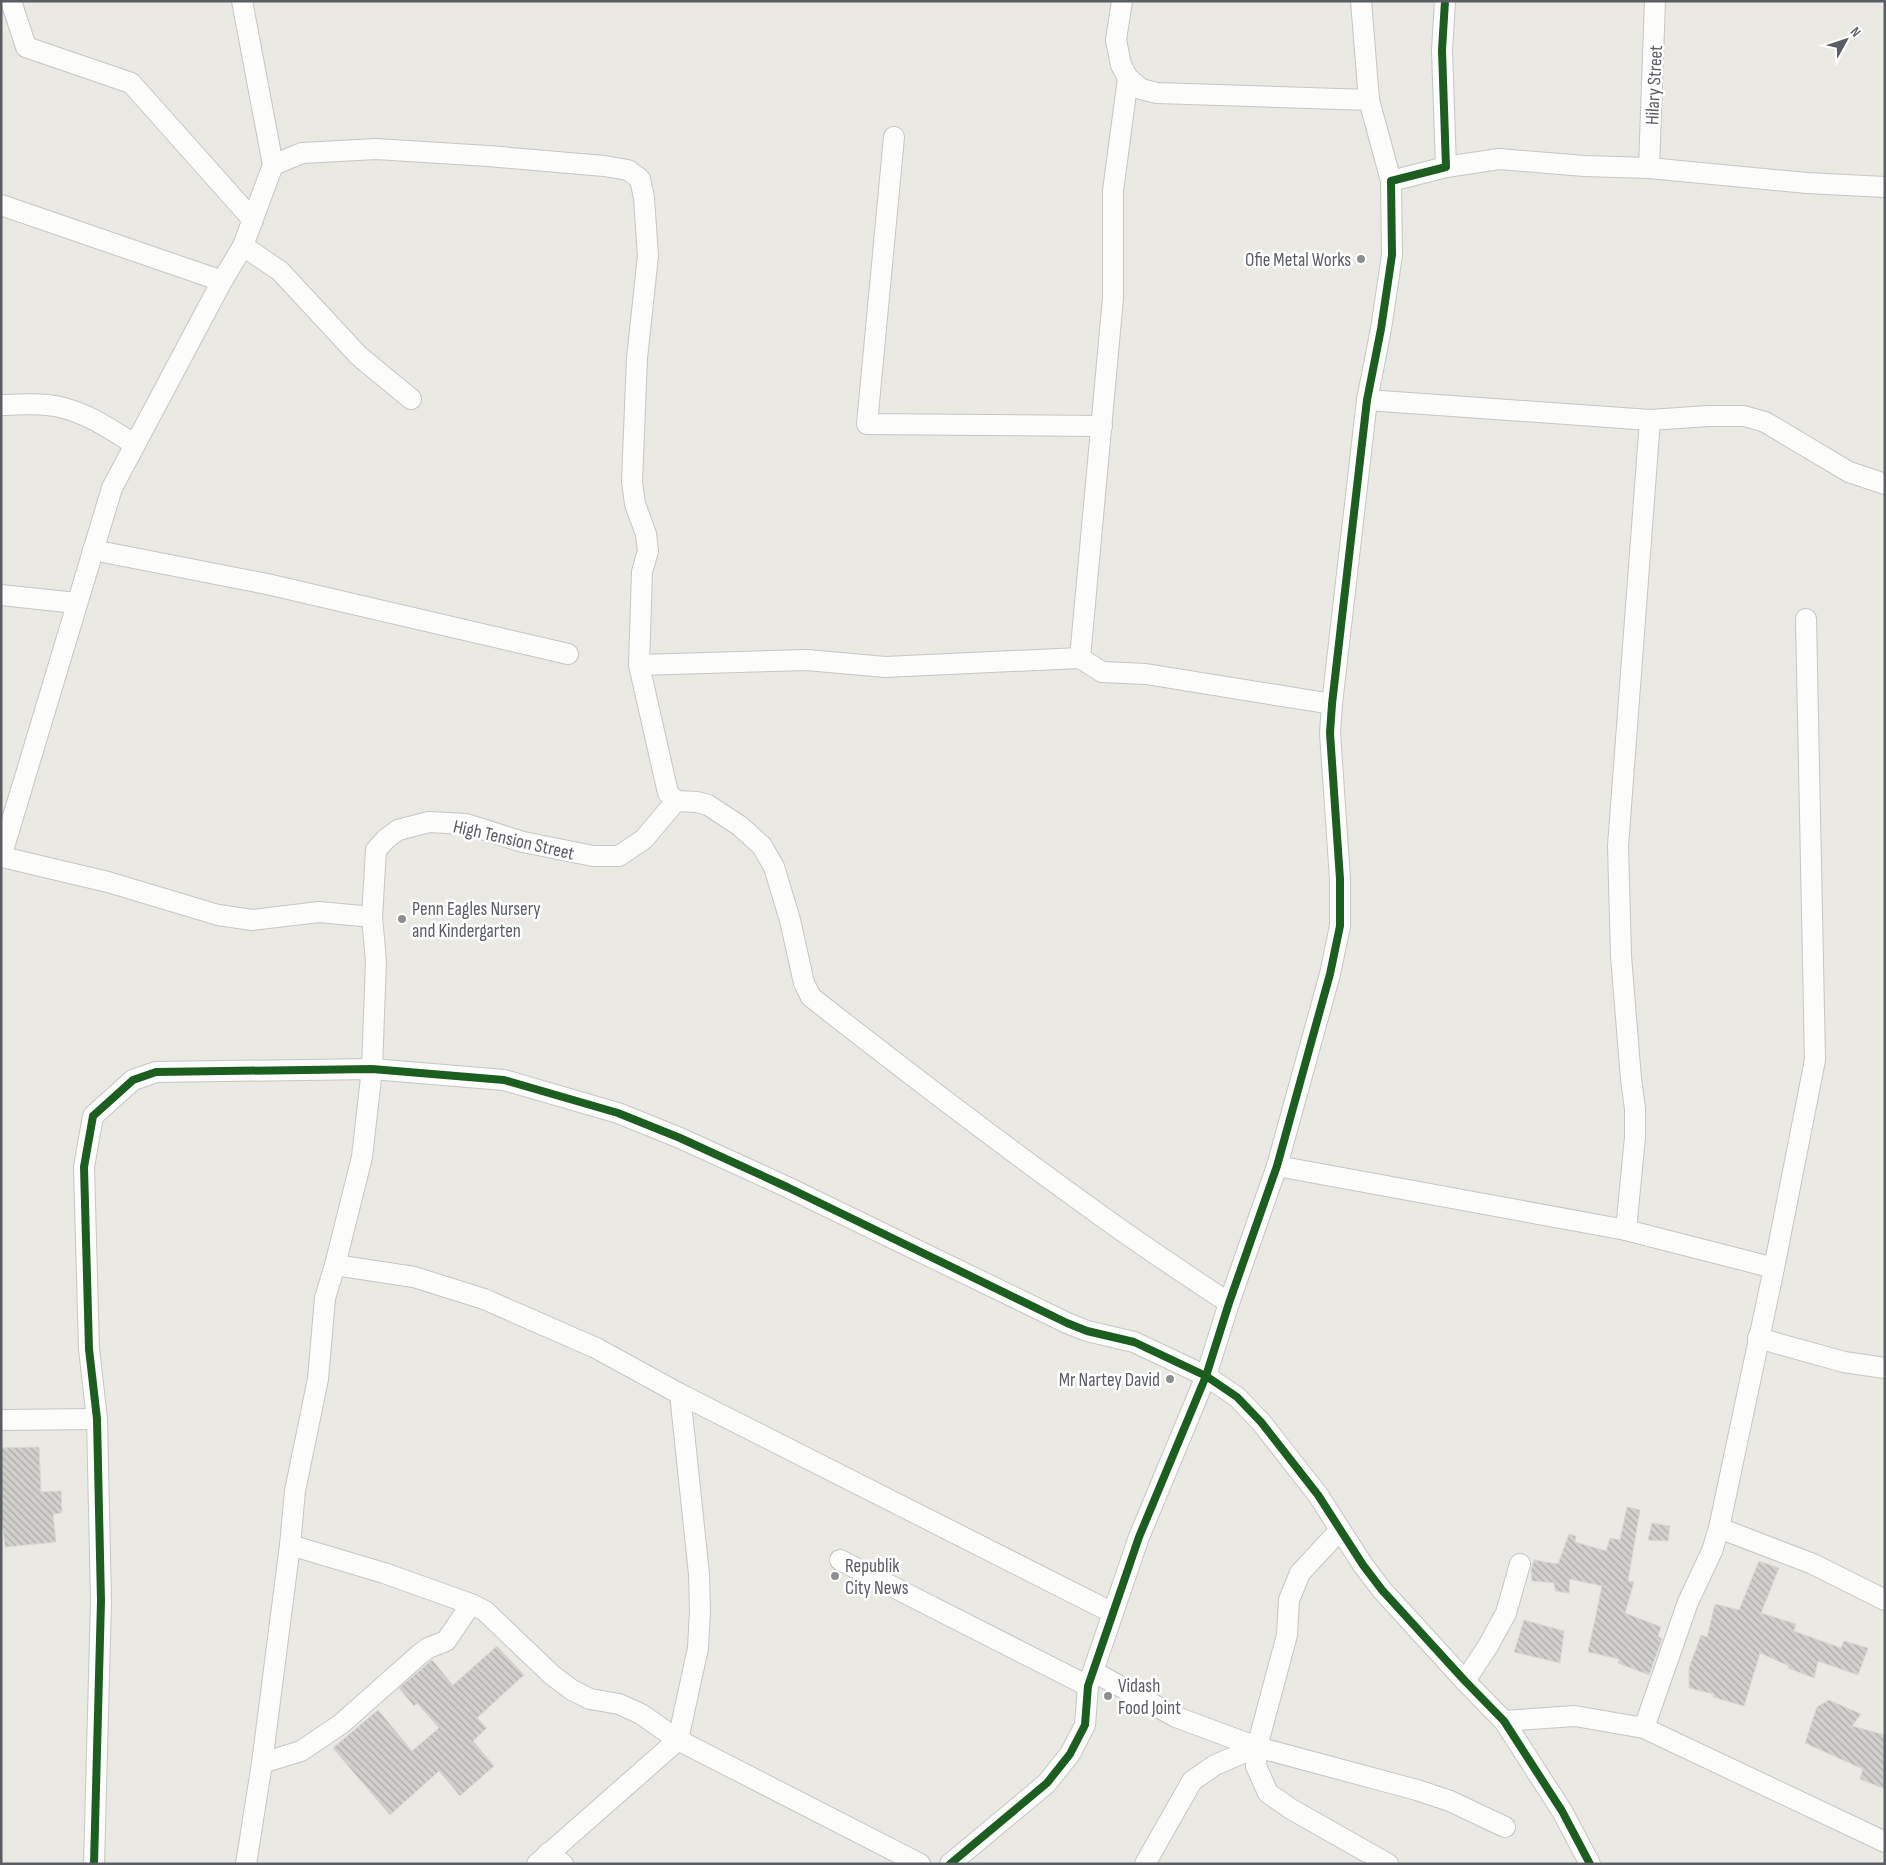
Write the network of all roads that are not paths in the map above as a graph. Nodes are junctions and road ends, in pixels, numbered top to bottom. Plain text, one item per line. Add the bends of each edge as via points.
1 (11, 1) edge
2 (242, 1) edge
3 (1122, 1) edge
4 (1361, 1) edge
5 (1445, 1) edge
6 (1655, 1) edge
7 (1128, 78) junction
8 (1369, 100) junction
9 (894, 137) dead end
10 (273, 165) junction
11 (1446, 167) junction
12 (1649, 168) junction
13 (1391, 181) junction
14 (1885, 187) edge
15 (1, 205) edge
16 (253, 220) junction
17 (243, 246) junction
18 (222, 281) junction
19 (411, 399) dead end
20 (1367, 400) junction
21 (1, 405) edge
22 (1650, 420) junction
23 (1102, 426) junction
24 (134, 444) junction
25 (1885, 484) edge
26 (93, 550) junction
27 (1, 595) edge
28 (76, 603) junction
29 (1806, 619) dead end
30 (568, 654) dead end
31 (1080, 658) junction
32 (639, 665) junction
33 (1332, 704) junction
34 (676, 801) junction
35 (2, 857) edge
36 (372, 917) junction
37 (372, 1069) junction
38 (1276, 1166) junction
39 (1626, 1230) junction
40 (335, 1265) junction
41 (1774, 1268) junction
42 (1229, 1303) junction
43 (1758, 1338) junction
44 (1885, 1368) edge
45 (1206, 1376) junction
46 (680, 1394) junction
47 (1, 1420) edge
48 (97, 1420) junction
49 (1719, 1528) junction
50 (1340, 1530) junction
51 (290, 1545) junction
52 (840, 1560) dead end
53 (1520, 1564) dead end
54 (1885, 1600) edge
55 (470, 1604) junction
56 (1113, 1613) junction
57 (1091, 1679) junction
58 (1465, 1682) junction
59 (1504, 1721) junction
60 (1644, 1728) junction
61 (678, 1740) junction
62 (1257, 1747) junction
63 (262, 1763) junction
64 (1504, 1827) dead end
65 (1885, 1842) edge
66 (549, 1860) edge
67 (90, 1862) edge
68 (246, 1864) edge
69 (920, 1864) edge
70 (950, 1864) edge
71 (1145, 1864) edge
72 (1388, 1864) edge
73 (1590, 1864) edge

1 - 16 street via 26,47 131,83
2 - 10 street
3 - 7 street via 1116,40 1121,65
4 - 8 street
5 - 11 street via 1442,50
6 - 12 street, Hilary Street
7 - 8 street via 1141,89 1157,93
7 - 23 street via 1113,191 1113,298
8 - 13 street
9 - 23 street via 867,424
10 - 16 street
10 - 32 street via 302,153 376,149 604,166 628,170 640,179 648,256 637,358 632,481 648,551 642,572
11 - 12 street via 1499,159
11 - 13 street
12 - 14 street
13 - 20 street via 1392,255
15 - 18 street
16 - 17 street
17 - 18 street
17 - 19 street via 280,271 359,356
18 - 24 street
20 - 22 street
20 - 33 street
21 - 24 street via 48,405 72,410 96,420
22 - 25 street via 1744,416 1765,422 1850,472
22 - 39 street via 1618,846 1621,956 1635,1110
23 - 31 street
24 - 26 street via 112,488
26 - 28 street
26 - 30 street via 267,584
27 - 28 street
28 - 35 street
29 - 41 street via 1815,1060
31 - 32 street via 885,667 807,660
31 - 33 street via 1102,672 1146,674
32 - 34 street via 668,793
33 - 38 street via 1330,733 1340,926 1330,974
34 - 36 street, High Tension Street via 644,839 619,856 593,856 523,842 466,824 429,822 398,830 376,850
34 - 42 street via 708,805 740,826 762,846 774,867 804,982 811,996 920,1083 1108,1221
35 - 36 street via 108,882 218,915 252,920 319,912
36 - 37 street, High Tension Street via 376,961
37 - 40 street, High Tension Street via 362,1157
37 - 45 street via 504,1080 618,1113 787,1187 1067,1323 1134,1342
37 - 48 street via 156,1072 133,1080 93,1116 84,1167 89,1350
38 - 39 street
38 - 42 street
39 - 41 street
40 - 46 street via 414,1277 484,1299 596,1348
40 - 51 street, High Tension Street via 325,1298 318,1380 296,1491
41 - 43 street
42 - 45 street
43 - 44 street via 1844,1362
43 - 49 street
45 - 50 street via 1237,1398 1261,1422 1318,1495
45 - 56 street via 1139,1537
46 - 56 street
46 - 61 street via 700,1611 698,1648
47 - 48 street
48 - 67 street via 101,1602
49 - 54 street via 1813,1564
49 - 60 street via 1688,1602
50 - 58 street via 1382,1590
50 - 62 street via 1300,1573 1289,1600 1287,1635
51 - 55 street via 384,1573
51 - 63 street, High Tension Street
52 - 57 street
53 - 58 street via 1506,1613
55 - 61 street via 485,1611 572,1690 590,1699 619,1704
55 - 63 street via 446,1641 420,1654 340,1724 301,1751
56 - 57 street
57 - 62 street via 1176,1717
57 - 70 street via 1085,1725 1070,1754 1047,1783
58 - 59 street
59 - 60 street via 1575,1716
59 - 73 street via 1562,1811
60 - 65 street
61 - 66 street
61 - 69 street
62 - 64 street via 1417,1790 1450,1801
62 - 71 street via 1215,1765 1192,1781
62 - 72 street via 1256,1766 1268,1793
63 - 68 street, High Tension Street

